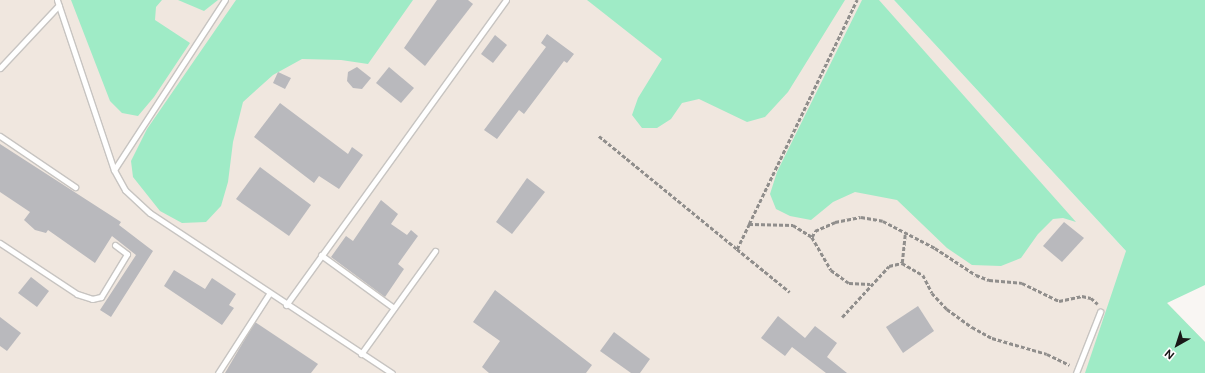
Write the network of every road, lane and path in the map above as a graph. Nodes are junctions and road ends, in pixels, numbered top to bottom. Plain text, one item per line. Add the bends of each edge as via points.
1 (225, 0) edge
2 (506, 0) edge
3 (857, 0) edge
4 (58, 3) edge
5 (0, 68) edge
6 (0, 136) edge
7 (599, 136) dead end
8 (114, 170) junction
9 (75, 187) dead end
10 (749, 224) junction
11 (905, 233) junction
12 (812, 238) junction
13 (0, 243) edge
14 (115, 245) dead end
15 (737, 249) junction
16 (435, 252) dead end
17 (322, 255) junction
18 (902, 263) junction
19 (870, 284) junction
20 (790, 292) dead end
21 (269, 294) junction
22 (286, 305) junction
23 (394, 308) junction
24 (1100, 312) joint
25 (842, 317) dead end
26 (361, 354) junction
27 (1077, 372) edge
28 (218, 373) edge
29 (390, 373) edge

1 - 8 lane
2 - 17 lane
3 - 10 path
4 - 5 lane
4 - 8 lane
6 - 9 lane
7 - 15 path
8 - 21 lane via 125,190 150,213
10 - 12 path via 793,225
10 - 15 path
11 - 12 path via 883,221 861,217 835,222 815,231
11 - 18 path
11 - 24 path via 989,280 1022,283 1059,301 1082,296 1091,298 1098,305
12 - 19 path via 831,270 849,283
13 - 14 lane via 77,294 92,299 101,297 127,254
15 - 20 path
16 - 23 lane
17 - 22 lane
17 - 23 lane
18 - 19 path via 889,266
18 - 27 path via 923,276 932,293 947,309 972,327 992,338 1064,360
19 - 25 path
21 - 22 lane
21 - 28 lane
22 - 26 lane
23 - 26 lane
24 - 27 lane
26 - 29 lane

